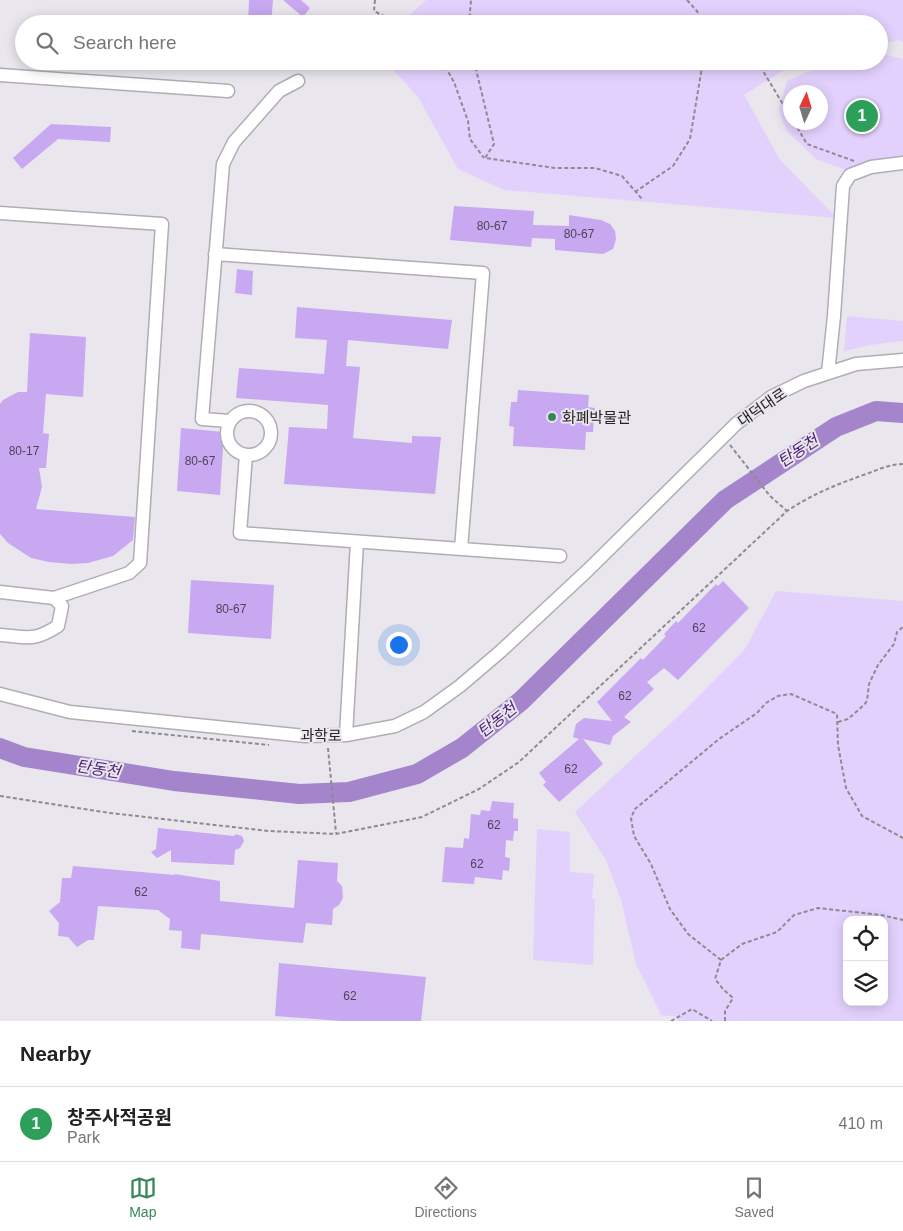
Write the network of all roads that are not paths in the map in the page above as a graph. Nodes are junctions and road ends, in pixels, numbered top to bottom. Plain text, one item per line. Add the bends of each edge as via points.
1 (0, 75) edge
2 (298, 81) dead end
3 (228, 91) dead end
4 (903, 163) edge
5 (0, 213) edge
6 (215, 254) junction
7 (903, 360) edge
8 (828, 373) junction
9 (230, 421) junction
10 (246, 455) junction
11 (357, 542) junction
12 (461, 549) junction
13 (560, 556) dead end
14 (588, 570) joint
15 (0, 592) edge
16 (54, 598) junction
17 (0, 635) edge
18 (0, 694) edge
19 (346, 735) junction

1 - 3 lane
2 - 6 lane via 279,91 234,142 223,164
4 - 8 lane via 850,175 843,186
5 - 16 lane via 162,224 140,563 129,573
6 - 9 lane via 202,418
6 - 12 lane via 483,273
7 - 8 lane, 대덕대로 via 856,364
8 - 14 lane, 대덕대로 via 771,398 736,424
9 - 10 lane via 226,434 228,440 235,451
9 - 10 lane via 242,412 250,411 264,417 268,423 271,430 268,445 263,451
10 - 11 lane via 240,534
11 - 12 lane
11 - 19 lane
12 - 13 lane
14 - 19 lane, 과학로 via 501,651 424,712 394,726
15 - 16 lane
16 - 17 lane via 62,606 58,626 32,638
18 - 19 lane, 과학로 via 70,712 305,736

